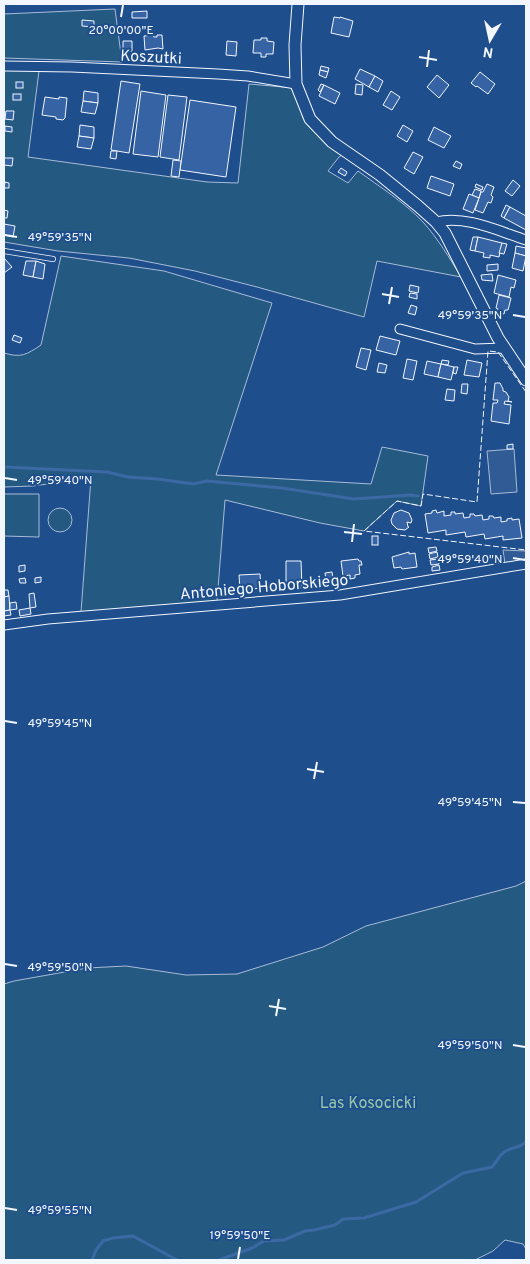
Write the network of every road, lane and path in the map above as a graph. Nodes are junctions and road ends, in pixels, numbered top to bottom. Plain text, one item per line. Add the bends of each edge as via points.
1 (298, 4) edge
2 (4, 66) edge
3 (296, 84) junction
4 (436, 222) junction
5 (526, 240) edge
6 (4, 250) edge
7 (53, 259) dead end
8 (400, 329) dead end
9 (504, 348) junction
10 (526, 380) edge
11 (526, 564) edge
12 (4, 625) edge

1 - 3 street
2 - 3 street, Koszutki via 218,74
3 - 4 street via 310,119 320,131
4 - 5 street via 446,219 468,222
4 - 9 street via 445,233
6 - 7 lane
8 - 9 street via 475,349
9 - 10 street
11 - 12 street, Antoniego Hoborskiego via 340,595

